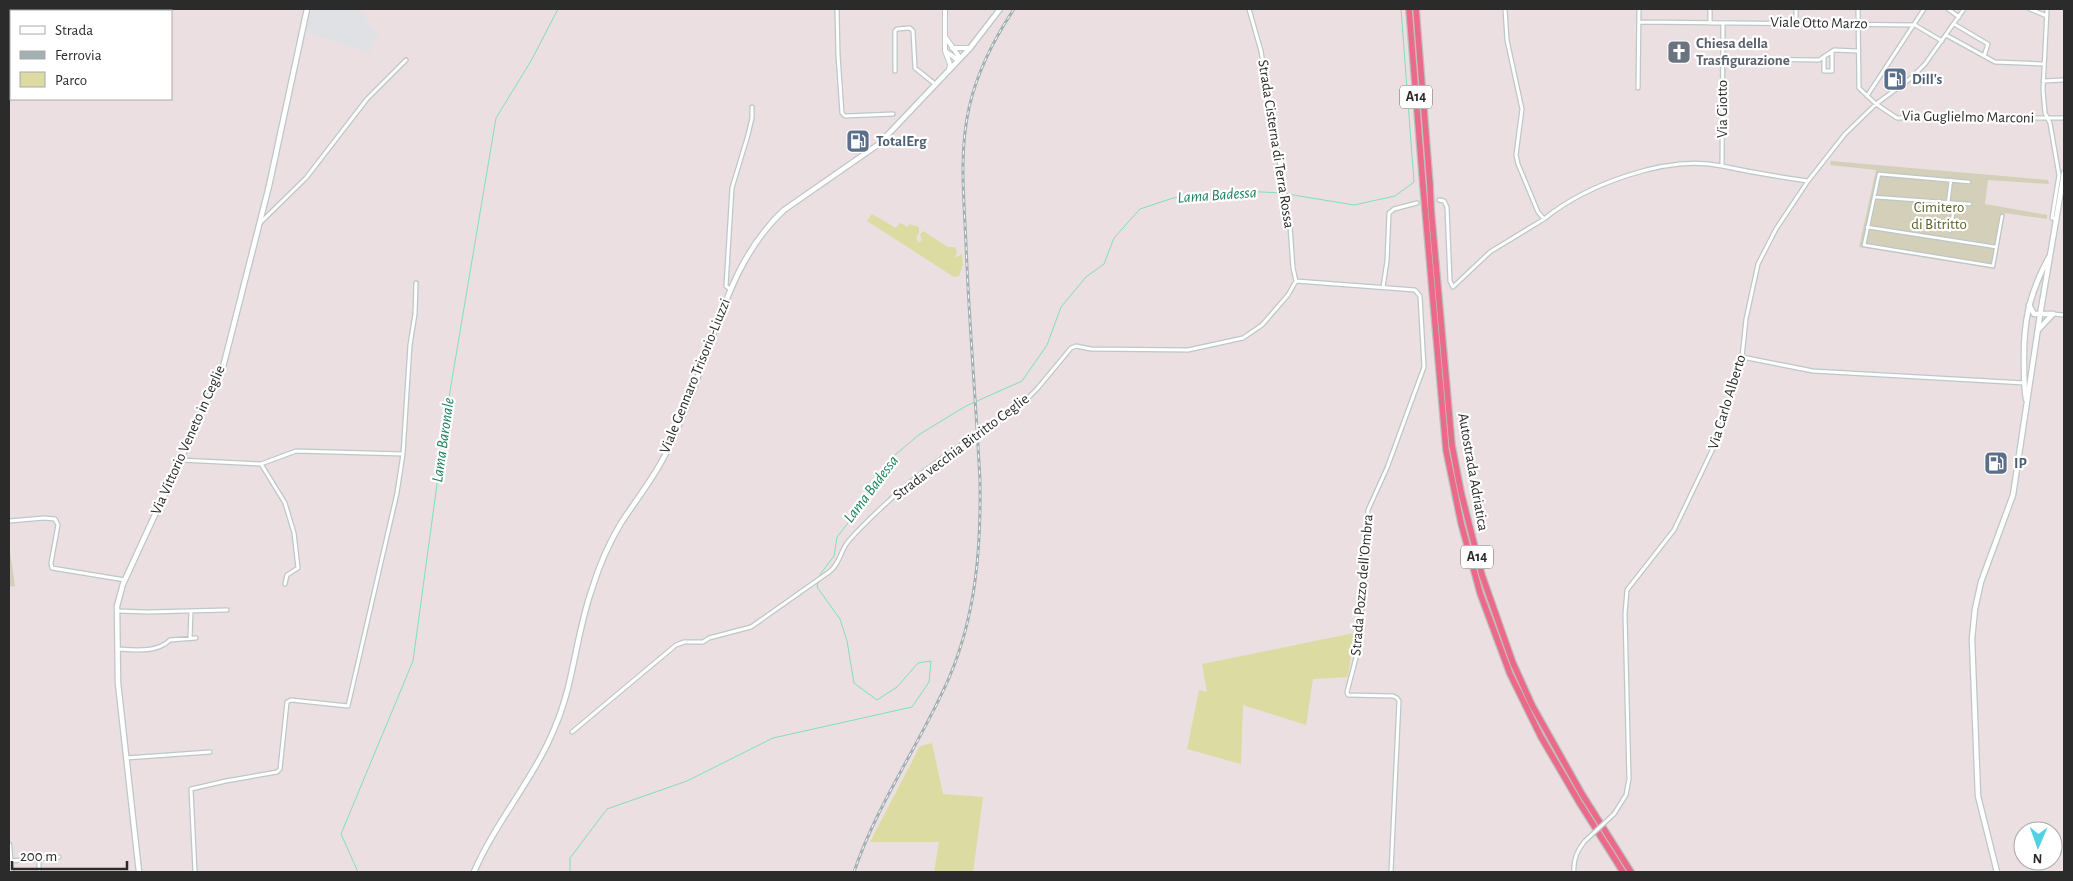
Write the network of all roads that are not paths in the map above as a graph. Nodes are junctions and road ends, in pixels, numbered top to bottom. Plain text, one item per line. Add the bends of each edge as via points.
1 (308, 9) edge
2 (837, 9) edge
3 (945, 9) edge
4 (1000, 9) edge
5 (1249, 9) edge
6 (1409, 9) edge
7 (1416, 9) edge
8 (1506, 9) edge
9 (1639, 9) edge
10 (1710, 9) edge
11 (1796, 9) edge
12 (1858, 9) edge
13 (1924, 9) edge
14 (1948, 9) edge
15 (1964, 9) edge
16 (2030, 9) edge
17 (2047, 9) edge
18 (2047, 16) junction
19 (1959, 17) junction
20 (1639, 22) junction
21 (1710, 23) junction
22 (1723, 23) junction
23 (1796, 23) junction
24 (1858, 24) junction
25 (1954, 24) junction
26 (1914, 25) junction
27 (1946, 34) junction
28 (946, 37) junction
29 (1942, 41) junction
30 (952, 48) junction
31 (970, 48) junction
32 (945, 51) junction
33 (1858, 51) junction
34 (1832, 52) junction
35 (1984, 56) junction
36 (1824, 57) junction
37 (959, 59) junction
38 (1722, 59) junction
39 (406, 60) dead end
40 (2044, 64) junction
41 (949, 70) junction
42 (895, 71) dead end
43 (2064, 80) edge
44 (2043, 81) junction
45 (935, 84) junction
46 (1638, 88) dead end
47 (1866, 96) junction
48 (1876, 104) junction
49 (752, 107) dead end
50 (893, 114) dead end
51 (2047, 118) junction
52 (2064, 118) edge
53 (1722, 166) junction
54 (2062, 175) edge
55 (1951, 180) junction
56 (1808, 181) junction
57 (1969, 182) dead end
58 (1426, 185) junction
59 (1874, 197) junction
60 (1439, 200) dead end
61 (1417, 203) dead end
62 (1948, 203) junction
63 (1955, 203) junction
64 (1970, 204) dead end
65 (1428, 209) junction
66 (2002, 216) dead end
67 (1544, 219) junction
68 (258, 224) junction
69 (1868, 227) junction
70 (1950, 231) dead end
71 (1996, 247) junction
72 (2051, 254) junction
73 (1296, 281) junction
74 (416, 283) dead end
75 (1383, 287) junction
76 (730, 289) junction
77 (2029, 304) junction
78 (2041, 309) junction
79 (2053, 314) junction
80 (2064, 314) edge
81 (2040, 315) junction
82 (2038, 331) junction
83 (1742, 357) junction
84 (2027, 383) junction
85 (403, 454) junction
86 (180, 460) junction
87 (261, 464) junction
88 (9, 521) edge
89 (125, 580) junction
90 (285, 584) dead end
91 (227, 610) dead end
92 (117, 611) junction
93 (190, 611) junction
94 (190, 638) junction
95 (196, 638) dead end
96 (116, 649) junction
97 (572, 732) dead end
98 (210, 752) dead end
99 (125, 758) junction
100 (9, 845) edge
101 (59, 857) dead end
102 (39, 858) junction
103 (10, 861) edge
104 (11, 872) edge
105 (39, 872) edge
106 (139, 872) edge
107 (195, 872) edge
108 (474, 872) edge
109 (1391, 872) edge
110 (1574, 872) edge
111 (1623, 872) edge
112 (1631, 872) edge
113 (1997, 872) edge

1 - 68 main road, Via Vittorio Veneto in Ceglie
2 - 50 street via 842,113 846,116
3 - 28 street
4 - 31 main road, Viale Gennaro Trisorio-Liuzzi
5 - 73 street, Strada Cisterna di Terra Rossa via 1261,50
6 - 58 highway, Autostrada Adriatica / A14
7 - 58 highway, Autostrada Adriatica / A14
8 - 67 street via 1507,40 1522,109 1516,155 1538,212
9 - 20 street
10 - 21 street
11 - 23 street
12 - 24 street
13 - 26 street
14 - 19 street
15 - 19 street, Via Carlo Alberto
16 - 18 street
17 - 18 street
18 - 40 street
19 - 25 street, Via Carlo Alberto
20 - 21 street, Viale Otto Marzo
20 - 46 street
21 - 22 street, Viale Otto Marzo
22 - 23 street, Viale Otto Marzo
22 - 38 street, Via Giotto
23 - 24 street, Viale Otto Marzo
24 - 26 street, Viale Otto Marzo
24 - 33 street
25 - 27 street, Via Carlo Alberto
25 - 35 street via 1988,44
26 - 29 street
26 - 47 street
27 - 29 street, Via Carlo Alberto
27 - 35 street
28 - 30 street
28 - 32 street
29 - 48 street, Via Carlo Alberto via 1911,78
30 - 31 street
30 - 37 street
31 - 37 main road, Viale Gennaro Trisorio-Liuzzi
32 - 37 street
32 - 41 street
33 - 34 street
33 - 47 street via 1858,88
34 - 36 street
34 - 36 street via 1832,71 1824,71
35 - 40 street via 1995,62
36 - 38 street via 1818,60
37 - 41 main road, Viale Gennaro Trisorio-Liuzzi
38 - 53 street, Via Giotto
39 - 68 street via 367,99 306,178
40 - 44 street
41 - 45 main road, Viale Gennaro Trisorio-Liuzzi
42 - 45 street via 895,32 910,28 915,68
43 - 44 street
44 - 51 street
45 - 76 main road, Viale Gennaro Trisorio-Liuzzi via 879,144 802,196 771,222 755,243
47 - 48 street, Via Guglielmo Marconi
48 - 51 street, Via Guglielmo Marconi via 1898,118
48 - 56 street, Via Carlo Alberto via 1845,134
49 - 76 street via 751,126 732,192 726,286
51 - 52 street, Via Guglielmo Marconi
51 - 54 street
53 - 56 street
53 - 67 street via 1679,164 1656,167 1582,193
54 - 72 main road
55 - 57 street
55 - 59 street via 1879,174
55 - 62 street
56 - 83 street, Via Carlo Alberto via 1776,229 1758,264 1746,319
58 - 65 highway, Autostrada Adriatica / A14, bridge
59 - 62 street
59 - 69 street
60 - 67 street via 1444,201 1447,207 1450,281 1453,287 1490,252
61 - 75 street via 1390,213
62 - 63 street
63 - 64 street
63 - 70 street
65 - 111 highway, Autostrada Adriatica / A14 via 1446,450 1480,593 1510,674 1541,737
65 - 112 highway, Autostrada Adriatica / A14 via 1452,445 1482,575 1513,663 1532,705
66 - 71 street
68 - 86 main road, Via Vittorio Veneto in Ceglie via 223,367
69 - 71 street
69 - 71 street via 1864,245 1993,266
72 - 77 main road
72 - 78 main road
73 - 75 street, Strada Pozzo dell'Ombra
73 - 97 street, Strada vecchia Bitritto Ceglie via 1262,325 1243,338 1188,350 1071,348 1024,402 894,496 850,540 837,565 829,572 751,627 703,642 676,645
74 - 85 street
75 - 109 street, Strada Pozzo dell'Ombra via 1418,292 1425,361 1417,390 1368,510 1367,562 1357,654 1347,692 1348,695 1393,696 1399,701
76 - 108 main road, Viale Gennaro Trisorio-Liuzzi via 691,395 665,454 620,525 595,578 555,728
77 - 81 main road via 2034,314
77 - 84 main road via 2023,339
78 - 79 main road
78 - 81 main road
79 - 80 street
79 - 81 main road
79 - 82 main road
81 - 82 main road
82 - 84 main road
83 - 84 street via 1814,371
83 - 110 street, Via Carlo Alberto, bridge via 1719,436 1702,476 1674,530 1627,590 1629,779 1626,795 1614,814 1578,849
84 - 113 main road via 2027,404 2013,495 1980,586 1972,638 1978,796
85 - 87 street via 296,451
85 - 107 street via 348,706 287,702 280,769 277,772 191,789
86 - 87 street
86 - 89 main road, Via Vittorio Veneto in Ceglie
87 - 90 street via 285,503 294,533 298,568 287,575
88 - 89 street via 55,519 58,525 52,568
89 - 92 main road, Via Vittorio Veneto in Ceglie
91 - 93 street
92 - 93 street
92 - 96 main road, Via Vittorio Veneto in Ceglie
93 - 94 street
94 - 95 street
94 - 96 street via 170,640 162,647
96 - 99 main road, Via Vittorio Veneto in Ceglie
98 - 99 street
99 - 106 main road, Via Vittorio Veneto in Ceglie
100 - 103 main road
101 - 102 street
102 - 103 street
102 - 105 street
103 - 104 main road

